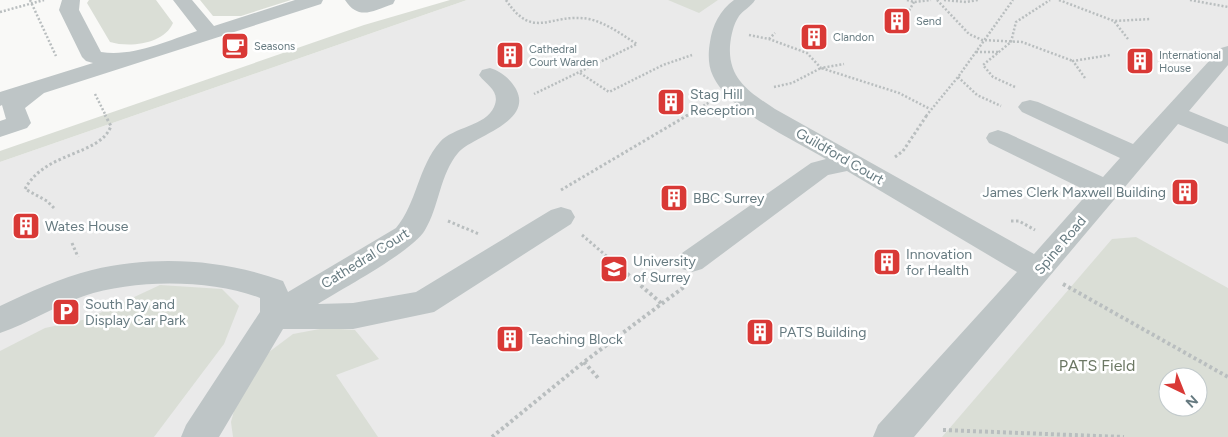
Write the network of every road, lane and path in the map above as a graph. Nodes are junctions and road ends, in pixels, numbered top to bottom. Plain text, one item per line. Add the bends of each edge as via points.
1 (30, 0) edge
2 (44, 0) edge
3 (71, 0) edge
4 (182, 0) edge
5 (314, 0) edge
6 (354, 0) edge
7 (386, 0) edge
8 (506, 0) edge
9 (746, 0) edge
10 (907, 0) edge
11 (931, 0) edge
12 (937, 0) edge
13 (944, 0) edge
14 (978, 0) edge
15 (1013, 0) edge
16 (1050, 0) edge
17 (1059, 0) edge
18 (1190, 0) edge
19 (914, 2) junction
20 (32, 4) junction
21 (1228, 7) edge
22 (0, 12) edge
23 (907, 14) dead end
24 (1151, 19) dead end
25 (1114, 21) junction
26 (723, 30) junction
27 (775, 33) dead end
28 (210, 34) junction
29 (769, 39) junction
30 (1128, 39) dead end
31 (982, 40) junction
32 (1011, 42) junction
33 (976, 52) junction
34 (1000, 52) junction
35 (1228, 52) edge
36 (720, 53) junction
37 (140, 56) junction
38 (1110, 56) dead end
39 (1073, 61) junction
40 (844, 64) dead end
41 (821, 68) junction
42 (579, 72) junction
43 (490, 76) dead end
44 (66, 78) junction
45 (1085, 78) dead end
46 (38, 87) junction
47 (741, 94) junction
48 (0, 99) edge
49 (101, 106) dead end
50 (505, 108) junction
51 (1030, 108) joint
52 (930, 109) junction
53 (1173, 113) junction
54 (0, 129) edge
55 (1228, 136) edge
56 (998, 138) dead end
57 (1137, 156) junction
58 (853, 164) junction
59 (1107, 190) junction
60 (560, 204) junction
61 (424, 207) junction
62 (54, 208) dead end
63 (483, 235) dead end
64 (689, 273) joint
65 (1050, 277) junction
66 (661, 303) junction
67 (275, 315) junction
68 (0, 320) edge
69 (584, 362) junction
70 (1228, 377) edge
71 (599, 379) dead end
72 (939, 430) dead end
73 (199, 437) edge
74 (492, 437) edge
75 (891, 437) edge
76 (1124, 437) edge

1 - 20 path
2 - 20 path
3 - 37 lane via 69,10 93,56 113,60
4 - 28 lane
5 - 28 lane
6 - 7 lane via 362,8
8 - 42 path via 514,16 529,24 587,19 637,44
9 - 26 lane, Guildford Court via 729,15
10 - 19 path
11 - 19 path
12 - 31 path via 969,34
13 - 14 path
15 - 31 path
16 - 32 path via 1016,22
17 - 25 path
18 - 21 path
19 - 23 path
20 - 22 path
20 - 44 path
24 - 25 path
25 - 30 path
26 - 29 path
26 - 36 lane, Guildford Court
27 - 29 path
28 - 37 lane
29 - 41 path via 808,53
31 - 32 path
31 - 33 path
32 - 34 path
32 - 39 path via 1022,42
33 - 34 path
33 - 52 path
34 - 51 path via 983,65 993,77 1016,87
35 - 53 lane, Spine Road
36 - 42 path via 695,54 663,65 609,92
36 - 47 lane, Guildford Court via 727,82
37 - 44 lane
38 - 39 path
39 - 45 path
40 - 41 path
41 - 47 path via 792,83
41 - 52 path via 899,92
42 - 50 path
43 - 50 lane via 505,88
44 - 46 lane
46 - 48 lane
46 - 54 lane via 13,106 18,123
47 - 58 lane, Guildford Court via 767,114
47 - 60 path via 720,96
49 - 62 path via 111,126 104,137 41,168 28,179 25,189 32,195 47,198
50 - 61 lane, Cathedral Court via 493,122 450,146 432,181
51 - 57 lane
52 - 58 path via 903,151 894,159
53 - 55 lane
53 - 57 lane, Spine Road
56 - 59 lane
57 - 59 lane, Spine Road
58 - 64 lane via 820,169
58 - 65 lane, Guildford Court
59 - 65 lane, Spine Road
60 - 66 path
60 - 67 lane via 424,303 353,316
61 - 63 path via 457,226
61 - 67 lane, Cathedral Court via 406,236
64 - 66 path
65 - 70 path
65 - 75 lane, Spine Road
66 - 69 path
67 - 68 lane via 277,301 272,290 263,286 232,276 163,274 119,276 90,283
67 - 73 lane
69 - 71 path
69 - 74 path
72 - 76 path

